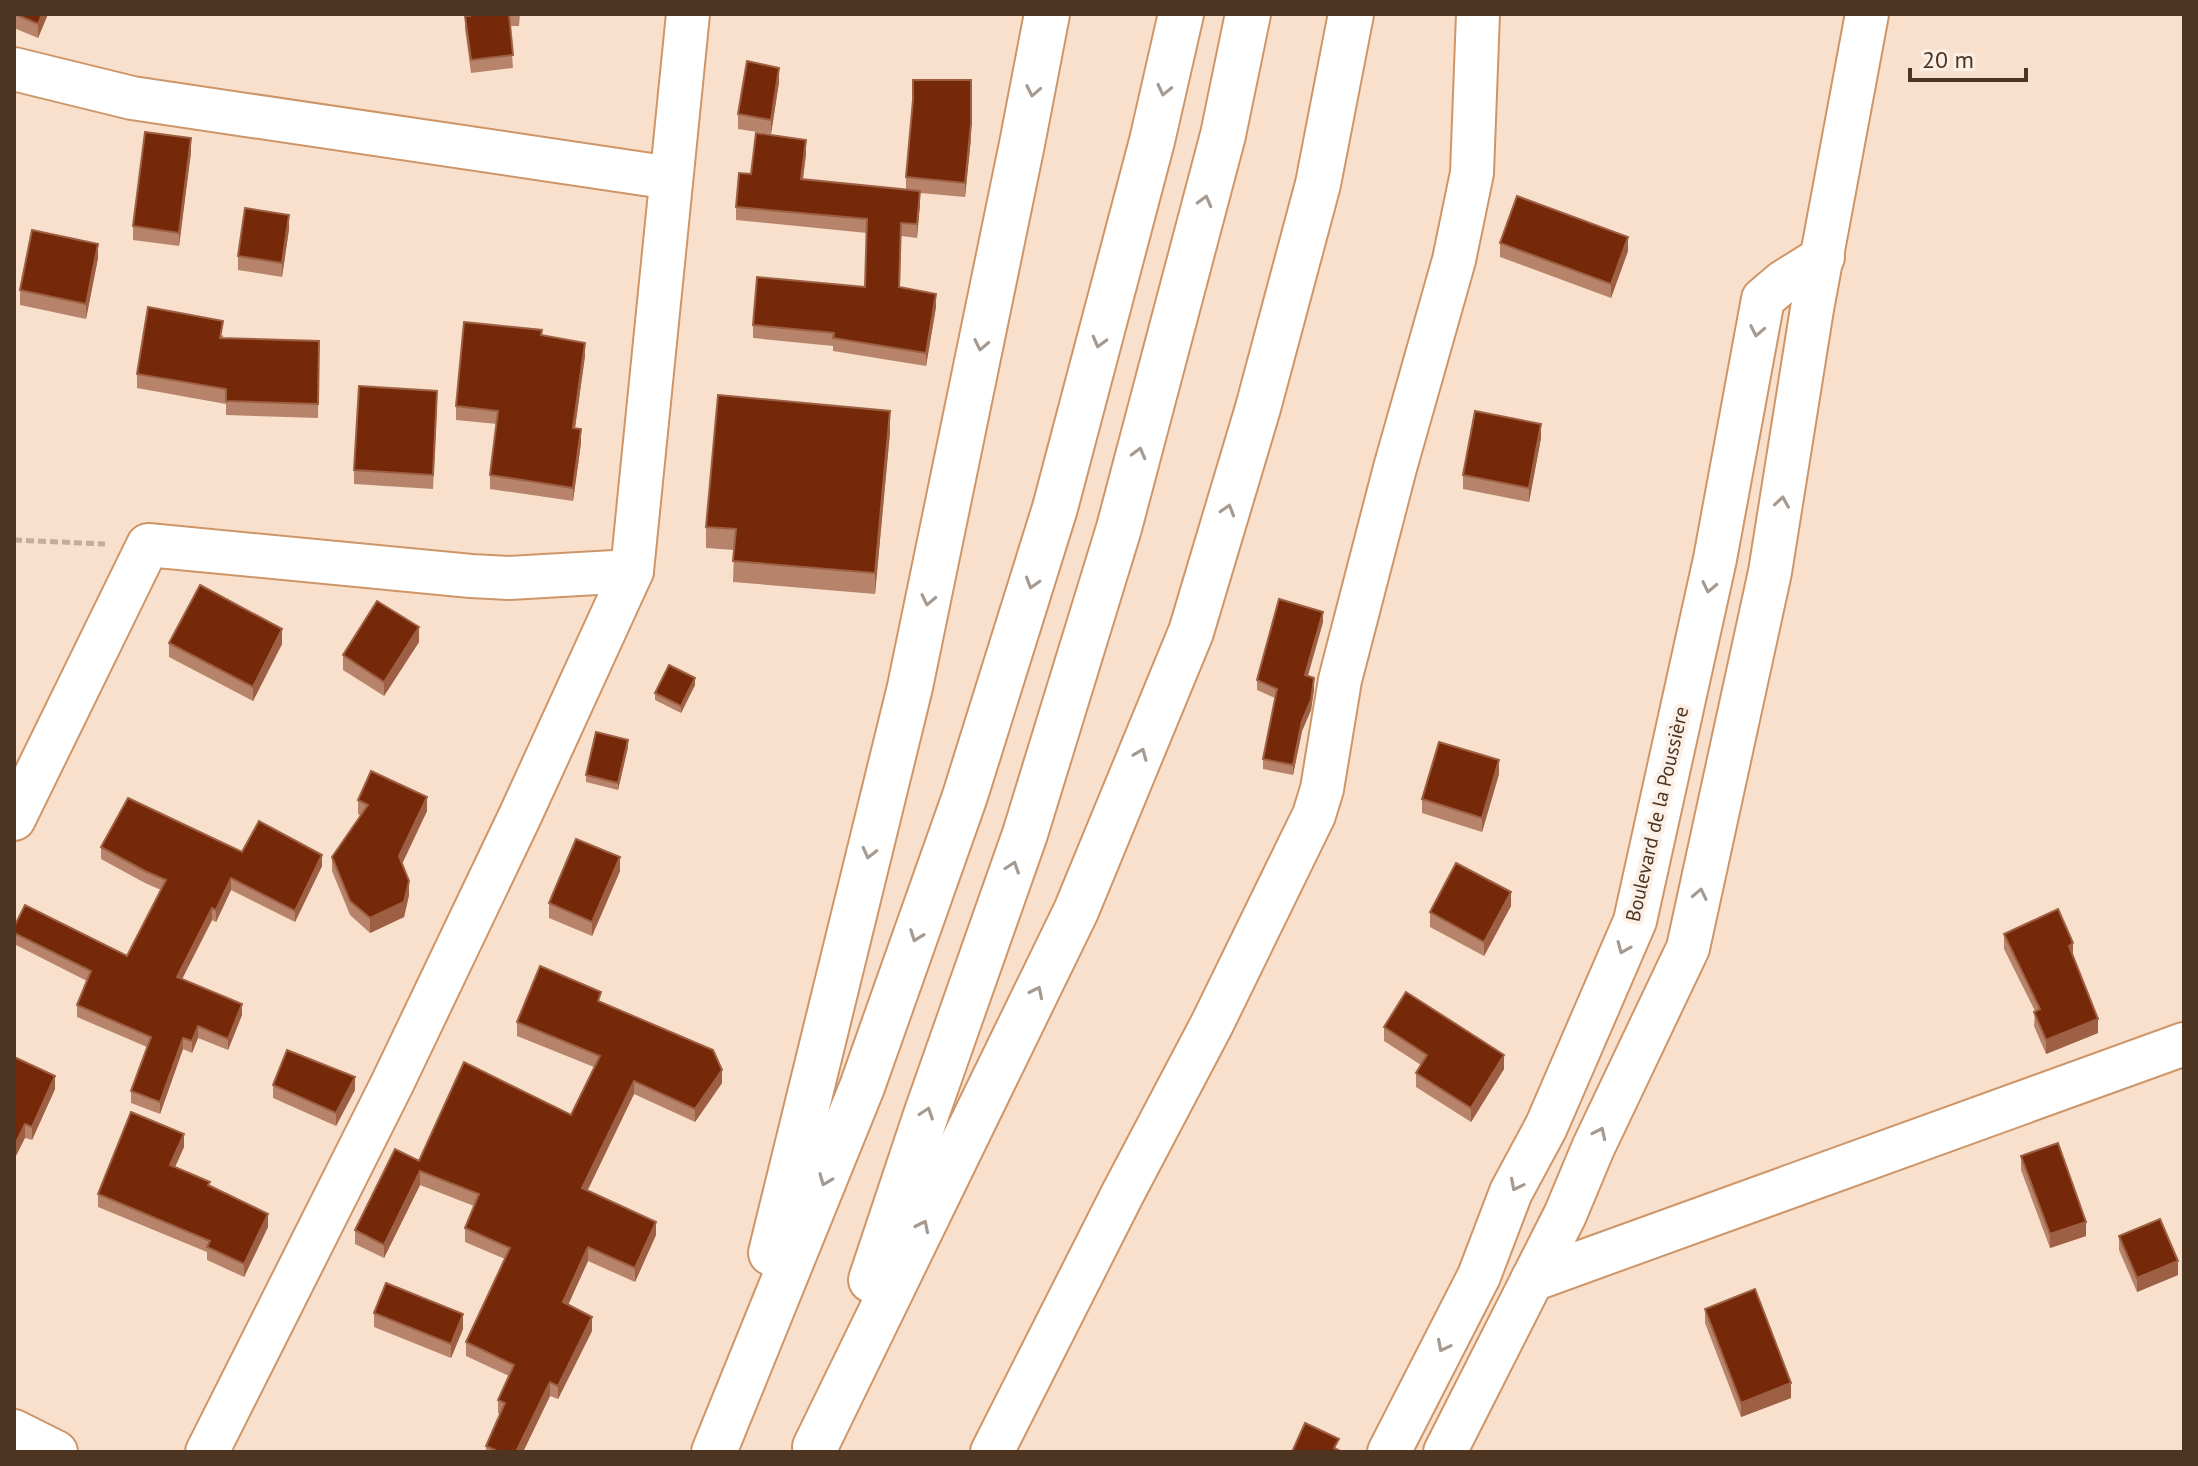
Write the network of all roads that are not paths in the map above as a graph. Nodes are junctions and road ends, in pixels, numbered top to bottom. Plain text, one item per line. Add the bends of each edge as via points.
1 (688, 14) edge
2 (1047, 14) edge
3 (1181, 14) edge
4 (1248, 14) edge
5 (1351, 14) edge
6 (1478, 14) edge
7 (1867, 14) edge
8 (14, 69) edge
9 (671, 178) junction
10 (1823, 257) junction
11 (632, 571) junction
12 (14, 819) edge
13 (2184, 1044) edge
14 (1532, 1280) junction
15 (734, 1407) junction
16 (14, 1431) edge
17 (814, 1450) edge
18 (56, 1452) edge
19 (207, 1452) edge
20 (714, 1452) edge
21 (992, 1452) edge
22 (1389, 1452) edge
23 (1445, 1452) edge

1 - 9 street
2 -> 15 main road via 910,687
3 -> 15 main road via 1055,508 965,796 867,1072
17 -> 4 main road via 1025,834 1119,528 1223,135
17 -> 5 main road via 1076,911 1191,632 1314,199
6 - 21 street via 1472,173 1454,260 1340,680 1314,815
7 - 10 street
8 - 9 street via 132,98
9 - 11 street
14 -> 10 street via 1688,948 1770,572
10 -> 22 street, Boulevard de la Poussière via 1763,299 1715,559 1635,921 1546,1127 1511,1192 1479,1276
11 - 12 street via 471,576 148,545
11 - 19 street via 392,1084
13 - 14 street
14 - 23 street
15 - 20 main road
16 - 18 street

